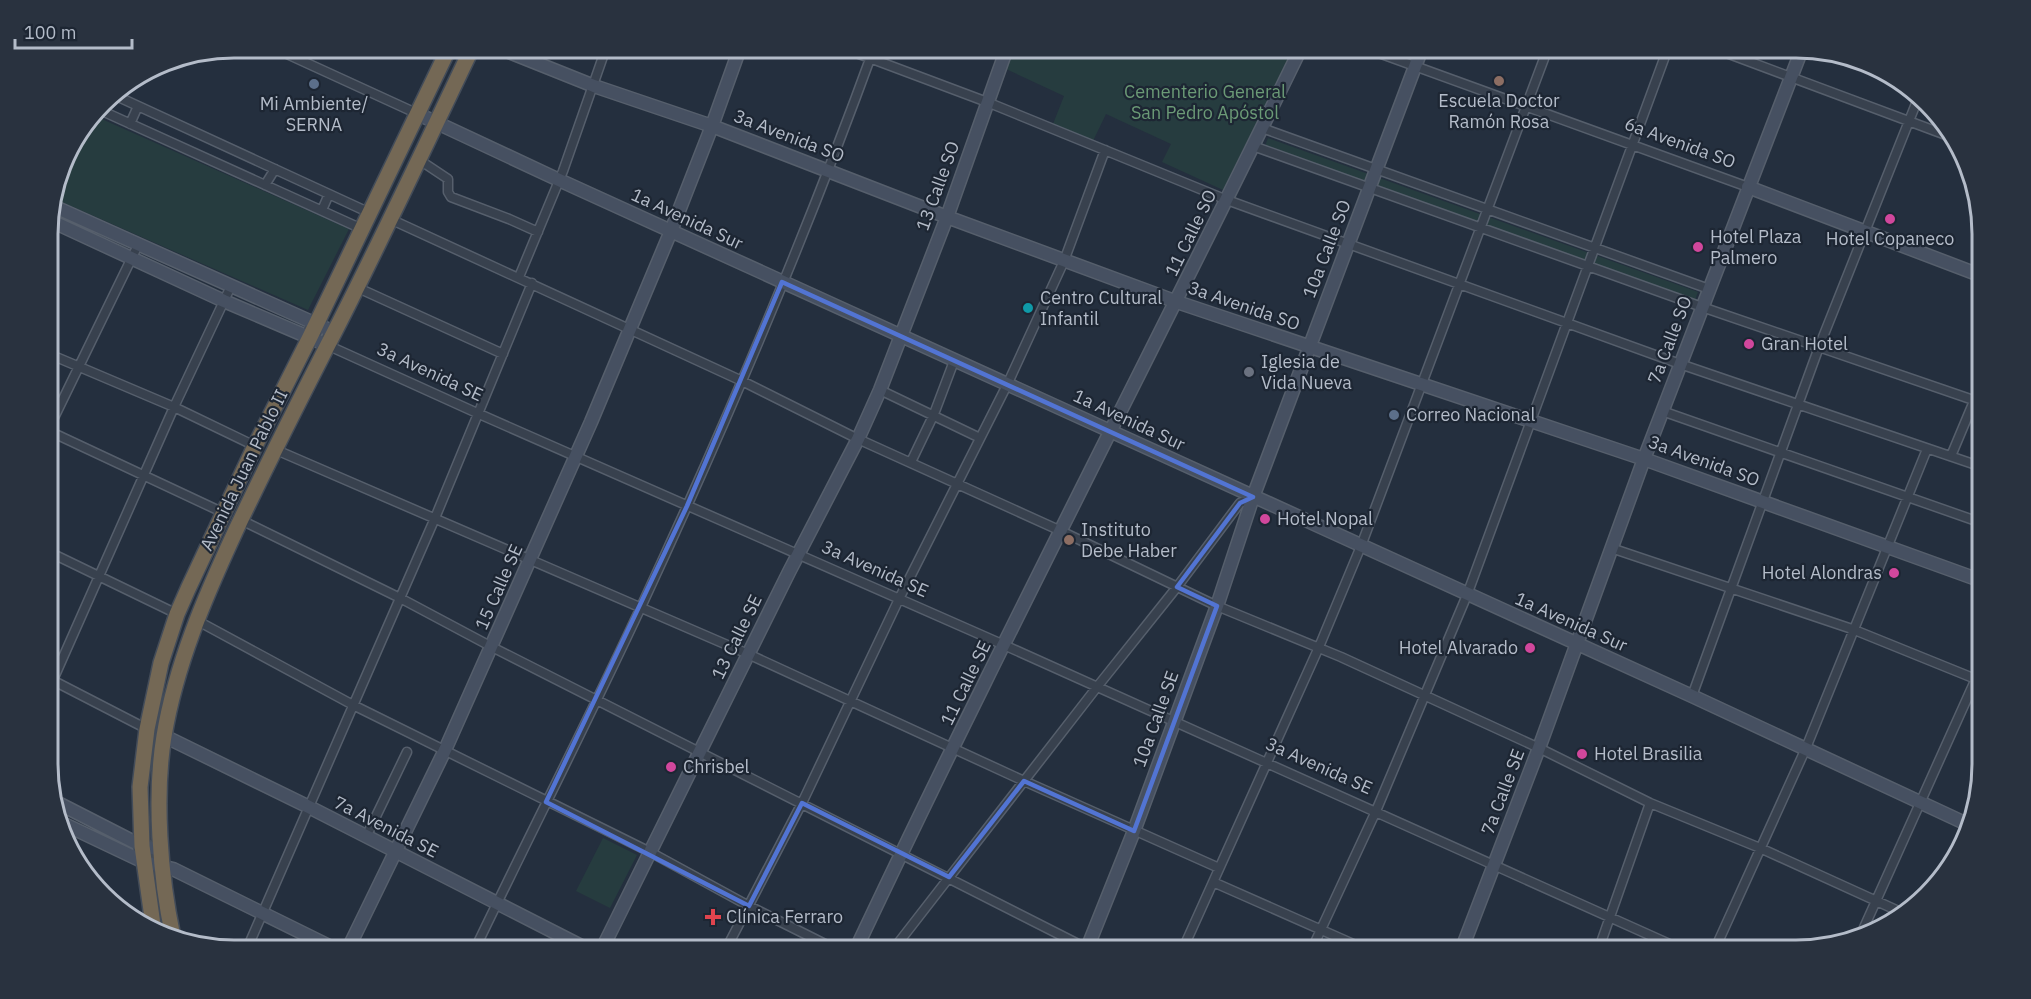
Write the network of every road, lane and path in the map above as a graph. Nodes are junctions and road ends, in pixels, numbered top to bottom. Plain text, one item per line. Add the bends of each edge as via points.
1 (298, 59) edge
2 (444, 59) edge
3 (467, 59) edge
4 (526, 59) edge
5 (603, 59) edge
6 (736, 59) edge
7 (870, 59) edge
8 (873, 59) edge
9 (1003, 59) edge
10 (1296, 59) edge
11 (1396, 59) edge
12 (1418, 59) edge
13 (1544, 59) edge
14 (1664, 59) edge
15 (1742, 59) edge
16 (1798, 59) edge
17 (1415, 66) junction
18 (1791, 78) junction
19 (594, 86) junction
20 (123, 99) edge
21 (987, 102) junction
22 (1915, 105) edge
23 (138, 106) junction
24 (1526, 106) junction
25 (107, 113) edge
26 (418, 114) junction
27 (1909, 121) junction
28 (436, 123) junction
29 (130, 124) junction
30 (712, 126) junction
31 (1262, 128) junction
32 (1939, 132) edge
33 (1632, 145) junction
34 (1253, 146) junction
35 (1105, 150) junction
36 (418, 159) junction
37 (275, 169) junction
38 (1376, 169) junction
39 (827, 170) junction
40 (559, 180) junction
41 (265, 185) junction
42 (1748, 187) junction
43 (1369, 188) junction
44 (329, 194) junction
45 (1227, 200) junction
46 (61, 209) edge
47 (1487, 209) junction
48 (321, 210) junction
49 (370, 213) junction
50 (947, 217) junction
51 (390, 219) junction
52 (59, 225) edge
53 (1480, 228) junction
54 (362, 229) junction
55 (671, 231) junction
56 (1865, 231) junction
57 (538, 232) junction
58 (139, 243) junction
59 (1348, 244) junction
60 (1595, 248) junction
61 (132, 259) junction
62 (1064, 261) junction
63 (1588, 266) junction
64 (1972, 272) edge
65 (519, 277) junction
66 (782, 282) junction
67 (532, 283) junction
68 (1459, 284) junction
69 (231, 286) junction
70 (356, 287) junction
71 (1709, 289) junction
72 (224, 300) junction
73 (1177, 302) junction
74 (1702, 307) junction
75 (1567, 323) junction
76 (630, 329) junction
77 (313, 330) junction
78 (900, 336) junction
79 (331, 338) junction
80 (1309, 347) junction
81 (1819, 347) junction
82 (504, 354) junction
83 (59, 358) edge
84 (954, 361) junction
85 (1680, 364) junction
86 (79, 367) junction
87 (742, 381) junction
88 (1007, 384) junction
89 (1422, 384) junction
90 (880, 390) junction
91 (1972, 400) edge
92 (1798, 405) junction
93 (174, 407) junction
94 (59, 409) edge
95 (1662, 411) junction
96 (477, 413) junction
97 (934, 414) junction
98 (1972, 414) edge
99 (1531, 421) junction
100 (1111, 432) junction
101 (59, 435) edge
102 (980, 438) junction
103 (858, 439) junction
104 (255, 446) junction
105 (274, 449) junction
106 (1927, 449) junction
107 (1780, 452) junction
108 (576, 456) junction
109 (1951, 456) junction
110 (1644, 459) junction
111 (910, 462) junction
112 (1972, 463) edge
113 (144, 474) junction
114 (957, 484) junction
115 (1253, 497) junction
116 (1907, 497) junction
117 (1762, 501) junction
118 (687, 506) junction
119 (224, 513) junction
120 (435, 518) junction
121 (241, 520) junction
122 (1972, 520) edge
123 (1061, 531) junction
124 (1361, 546) junction
125 (1887, 546) junction
126 (1611, 548) junction
127 (798, 555) junction
128 (59, 557) edge
129 (530, 561) junction
130 (100, 576) junction
131 (1972, 577) edge
132 (1177, 587) junction
133 (1731, 589) junction
134 (1467, 595) junction
135 (400, 598) junction
136 (899, 599) junction
137 (1217, 606) junction
138 (640, 609) junction
139 (177, 614) junction
140 (196, 621) junction
141 (1852, 629) junction
142 (1004, 645) junction
143 (1577, 645) junction
144 (492, 647) junction
145 (1318, 647) junction
146 (748, 654) junction
147 (59, 666) edge
148 (1972, 677) edge
149 (59, 687) edge
150 (1096, 687) junction
151 (1972, 695) edge
152 (1692, 696) junction
153 (1425, 697) junction
154 (597, 700) junction
155 (852, 700) junction
156 (353, 705) junction
157 (1174, 722) junction
158 (147, 729) junction
159 (164, 736) junction
160 (1539, 748) junction
161 (1806, 748) junction
162 (954, 749) junction
163 (445, 750) junction
164 (407, 752) dead end
165 (701, 753) junction
166 (1266, 763) junction
167 (1024, 781) junction
168 (546, 802) junction
169 (802, 803) junction
170 (1650, 803) junction
171 (1920, 803) junction
172 (64, 806) edge
173 (308, 806) junction
174 (1376, 812) junction
175 (1963, 822) edge
176 (70, 827) edge
177 (1134, 831) junction
178 (366, 837) junction
179 (142, 846) junction
180 (1760, 848) junction
181 (161, 850) junction
182 (395, 852) junction
183 (650, 852) junction
184 (901, 853) junction
185 (144, 862) junction
186 (1494, 864) junction
187 (163, 867) junction
188 (1219, 868) junction
189 (949, 877) junction
190 (1213, 882) junction
191 (1876, 902) junction
192 (497, 903) junction
193 (749, 906) junction
194 (1895, 910) edge
195 (263, 912) junction
196 (1610, 917) junction
197 (152, 920) edge
198 (1865, 926) edge
199 (173, 929) edge
200 (1321, 930) junction
201 (251, 940) edge
202 (318, 940) edge
203 (352, 940) edge
204 (479, 940) edge
205 (569, 940) edge
206 (606, 940) edge
207 (731, 940) edge
208 (817, 940) edge
209 (860, 940) edge
210 (900, 940) edge
211 (1069, 940) edge
212 (1092, 940) edge
213 (1187, 940) edge
214 (1316, 940) edge
215 (1343, 940) edge
216 (1465, 940) edge
217 (1602, 940) edge
218 (1661, 940) edge
219 (1719, 940) edge

1 - 26 street, 1a Avenida Sur
2 - 26 highway, Avenida Juan Pablo II
3 - 28 highway, Avenida Juan Pablo II
4 - 19 street, 3a Avenida SO
5 - 19 street
6 - 30 street, 15 Calle SE
7 - 39 street
8 - 21 street
9 - 21 street, 13 Calle SO
10 - 31 street, 11 Calle SO
11 - 17 street, 6a Avenida SO
12 - 17 street, 10a Calle SO
13 - 24 street
14 - 33 street
15 - 18 street
16 - 18 street, 7a Calle SO
17 - 24 street, 6a Avenida SO
17 - 38 street, 10a Calle SO
18 - 27 street
18 - 42 street, 7a Calle SO
19 - 30 street, 3a Avenida SO
19 - 40 street
20 - 23 street
21 - 35 street
21 - 50 street, 13 Calle SO
22 - 27 street
23 - 29 street
23 - 37 street
24 - 33 street, 6a Avenida SO
24 - 47 street
25 - 29 street
26 - 28 street, 1a Avenida Sur
26 - 49 highway, Avenida Juan Pablo II
27 - 32 street
27 - 56 street
28 - 36 highway, Avenida Juan Pablo II
28 - 40 street, 1a Avenida Sur
29 - 41 street
30 - 39 street, 3a Avenida SO
30 - 55 street, 15 Calle SE
31 - 34 street, 11 Calle SO
31 - 38 street
33 - 42 street, 6a Avenida SO
33 - 60 street
34 - 43 street
34 - 45 street, 11 Calle SO
35 - 45 street
35 - 62 street
36 - 51 highway, Avenida Juan Pablo II
36 - 57 street via 448,180 451,197
37 - 41 street
37 - 44 street
38 - 43 street, 10a Calle SO
38 - 47 street
39 - 50 street, 3a Avenida SO
39 - 66 street
40 - 55 street, 1a Avenida Sur
40 - 57 street
41 - 48 street
42 - 56 street, 6a Avenida SO
42 - 71 street, 7a Calle SO
43 - 53 street
43 - 59 street, 10a Calle SO
44 - 48 street
44 - 49 street
45 - 59 street
45 - 73 street, 11 Calle SO
46 - 58 street, 3a Avenida SE
47 - 53 street
47 - 60 street
48 - 54 street
49 - 54 highway, Avenida Juan Pablo II
50 - 62 street, 3a Avenida SO
50 - 78 street, 13 Calle SO
51 - 65 street
51 - 70 highway, Avenida Juan Pablo II
52 - 61 street, 3a Avenida SE
53 - 63 street
53 - 68 street
54 - 77 highway, Avenida Juan Pablo II
55 - 66 street, 1a Avenida Sur
55 - 76 street, 15 Calle SE
56 - 64 street, 6a Avenida SO
56 - 81 street
57 - 65 street
58 - 61 street
58 - 69 street, 3a Avenida SE
59 - 68 street
59 - 80 street, 10a Calle SO
60 - 63 street
60 - 71 street
61 - 72 street, 3a Avenida SE
61 - 86 street
62 - 73 street, 3a Avenida SO
62 - 88 street
63 - 74 street
63 - 75 street
65 - 67 street
66 - 78 street, 1a Avenida Sur
66 - 87 street
67 - 76 street
67 - 82 street
68 - 75 street
68 - 89 street
69 - 72 street
69 - 77 street, 3a Avenida SE
70 - 79 highway, Avenida Juan Pablo II
70 - 82 street
71 - 74 street, 7a Calle SO
72 - 77 street, 3a Avenida SE
72 - 93 street
73 - 80 street, 3a Avenida SO
73 - 100 street, 11 Calle SO
74 - 81 street
74 - 85 street, 7a Calle SO
75 - 85 street
75 - 99 street
76 - 87 street
76 - 108 street, 15 Calle SE
77 - 79 street, 3a Avenida SE
77 - 104 highway, Avenida Juan Pablo II
78 - 84 street, 1a Avenida Sur
78 - 90 street, 13 Calle SE
79 - 96 street, 3a Avenida SE
79 - 105 highway, Avenida Juan Pablo II
80 - 89 street, 3a Avenida SO
80 - 115 street, 10a Calle SO
81 - 91 street
81 - 92 street
82 - 96 street
83 - 86 street
84 - 88 street, 1a Avenida Sur
84 - 97 street
85 - 92 street
85 - 95 street, 7a Calle SO
86 - 93 street
86 - 94 street
87 - 103 street
87 - 118 street
88 - 100 street, 1a Avenida Sur
88 - 102 street
89 - 99 street, 3a Avenida SO
89 - 124 street
90 - 97 street
90 - 103 street, 13 Calle SE
92 - 106 street
92 - 107 street
93 - 104 street
93 - 113 street
95 - 107 street
95 - 110 street, 7a Calle SO
96 - 108 street, 3a Avenida SE
96 - 120 street
97 - 102 street
97 - 111 street
98 - 109 street
99 - 110 street, 3a Avenida SO
99 - 134 street
100 - 115 street, 1a Avenida Sur
100 - 123 street, 11 Calle SE
101 - 113 street
102 - 114 street
103 - 111 street
103 - 127 street, 13 Calle SE
104 - 119 highway, Avenida Juan Pablo II
105 - 120 street
105 - 121 highway, Avenida Juan Pablo II
106 - 109 street
106 - 116 street
107 - 116 street
107 - 117 street
108 - 118 street, 3a Avenida SE
108 - 129 street, 15 Calle SE
109 - 112 street
110 - 117 street, 3a Avenida SO
110 - 126 street, 7a Calle SO
111 - 114 street
113 - 119 street
113 - 130 street
114 - 123 street
114 - 136 street
115 - 124 street, 1a Avenida Sur
115 - 132 street via 1240,502
115 - 137 street, 10a Calle SE
116 - 122 street
116 - 125 street
117 - 125 street, 3a Avenida SO
117 - 133 street
118 - 127 street, 3a Avenida SE
118 - 138 street
119 - 139 highway, Avenida Juan Pablo II
120 - 129 street
120 - 135 street
121 - 135 street
121 - 140 highway, Avenida Juan Pablo II
123 - 132 street
123 - 142 street, 11 Calle SE
124 - 134 street, 1a Avenida Sur
124 - 145 street
125 - 131 street, 3a Avenida SO
125 - 141 street
126 - 133 street
126 - 143 street, 7a Calle SO
127 - 136 street, 3a Avenida SE
127 - 146 street, 13 Calle SE
128 - 130 street
129 - 138 street
129 - 144 street, 15 Calle SE
130 - 139 street
130 - 147 street
132 - 137 street
132 - 150 street
133 - 141 street
133 - 152 street
134 - 143 street, 1a Avenida Sur
134 - 153 street
135 - 144 street
135 - 156 street
136 - 142 street, 3a Avenida SE
136 - 155 street
137 - 145 street
137 - 157 street, 10a Calle SE
138 - 146 street
138 - 154 street
139 - 158 highway, Avenida Juan Pablo II via 159,668
140 - 156 street
140 - 159 highway, Avenida Juan Pablo II
141 - 148 street
141 - 161 street
142 - 150 street, 3a Avenida SE
142 - 162 street, 11 Calle SE
143 - 152 street, 1a Avenida Sur
143 - 160 street, 7a Calle SE
144 - 154 street
144 - 163 street, 15 Calle SE
145 - 153 street
145 - 166 street
146 - 155 street
146 - 165 street, 13 Calle SE
149 - 158 street
150 - 157 street, 3a Avenida SE
150 - 167 street
151 - 171 street
152 - 161 street, 1a Avenida Sur
153 - 160 street
153 - 174 street
154 - 165 street
154 - 168 street
155 - 162 street
155 - 169 street
156 - 163 street
156 - 173 street
157 - 166 street, 3a Avenida SE
157 - 177 street, 10a Calle SE
158 - 179 highway, Avenida Juan Pablo II via 141,772
159 - 173 street, 7a Avenida SE
159 - 181 highway, Avenida Juan Pablo II via 159,787
160 - 170 street
160 - 186 street, 7a Calle SE
161 - 171 street, 1a Avenida Sur
161 - 180 street
162 - 167 street
162 - 184 street, 11 Calle SE
163 - 168 street
163 - 182 street, 15 Calle SE
164 - 178 street
165 - 169 street
165 - 183 street, 13 Calle SE
166 - 174 street, 3a Avenida SE
166 - 188 street
167 - 177 street
167 - 189 street
168 - 183 street
168 - 192 street
169 - 184 street
169 - 193 street
170 - 180 street
170 - 196 street
171 - 175 street, 1a Avenida Sur
171 - 191 street
172 - 179 street
173 - 178 street, 7a Avenida SE
173 - 195 street
174 - 186 street, 3a Avenida SE
174 - 200 street
176 - 185 street
177 - 188 street
177 - 212 street, 10a Calle SE
178 - 182 street, 7a Avenida SE
179 - 181 street
179 - 185 highway, Avenida Juan Pablo II
180 - 191 street
180 - 219 street
181 - 187 highway, Avenida Juan Pablo II
182 - 192 street, 7a Avenida SE
182 - 203 street, 15 Calle SE
183 - 193 street
183 - 206 street, 13 Calle SE
184 - 189 street
184 - 209 street, 11 Calle SE
185 - 187 street
185 - 197 highway, Avenida Juan Pablo II
186 - 196 street, 3a Avenida SE
186 - 216 street, 7a Calle SE
187 - 195 street
187 - 199 highway, Avenida Juan Pablo II
188 - 190 street
189 - 210 street
189 - 211 street
190 - 200 street
190 - 213 street
191 - 194 street
191 - 198 street
192 - 204 street
192 - 205 street, 7a Avenida SE
193 - 207 street
193 - 208 street
195 - 201 street
195 - 202 street
196 - 217 street
196 - 218 street, 3a Avenida SE
200 - 214 street
200 - 215 street

